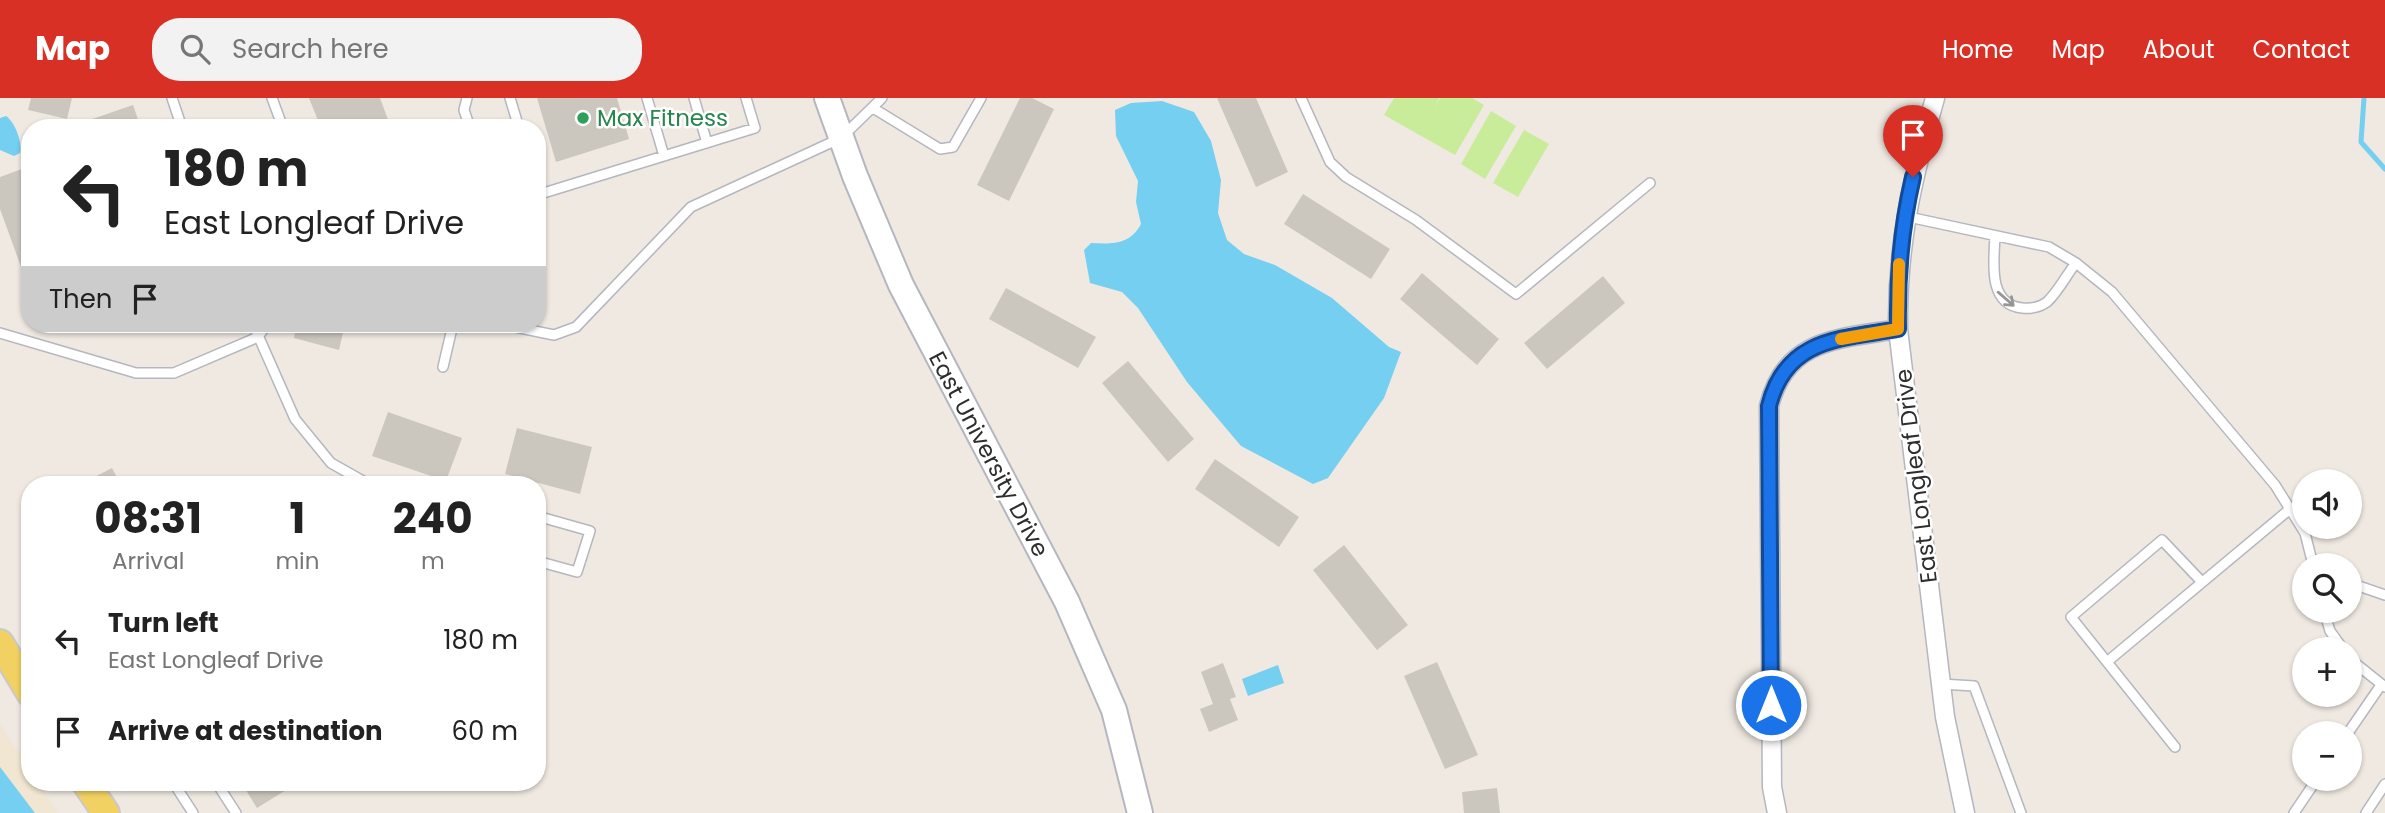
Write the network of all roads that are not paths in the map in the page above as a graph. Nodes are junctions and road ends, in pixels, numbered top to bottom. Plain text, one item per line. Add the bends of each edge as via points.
1 (172, 98) edge
2 (272, 98) edge
3 (467, 98) edge
4 (510, 98) edge
5 (648, 98) edge
6 (694, 98) edge
7 (747, 98) edge
8 (827, 98) edge
9 (882, 98) edge
10 (981, 98) edge
11 (1301, 98) edge
12 (1935, 98) edge
13 (873, 108) junction
14 (179, 119) edge
15 (280, 119) edge
16 (467, 119) edge
17 (516, 119) edge
18 (841, 138) junction
19 (707, 142) junction
20 (664, 156) junction
21 (1650, 183) dead end
22 (546, 192) edge
23 (1904, 216) junction
24 (1996, 236) junction
25 (2076, 262) junction
26 (1898, 329) junction
27 (0, 333) edge
28 (256, 333) edge
29 (261, 333) edge
30 (451, 333) edge
31 (544, 333) edge
32 (258, 337) junction
33 (443, 367) dead end
34 (354, 476) edge
35 (2290, 509) junction
36 (546, 519) edge
37 (2310, 553) edge
38 (546, 563) edge
39 (2203, 582) junction
40 (2362, 587) edge
41 (2385, 595) edge
42 (0, 643) edge
43 (21, 661) edge
44 (2108, 661) junction
45 (2362, 669) edge
46 (1941, 684) junction
47 (2383, 686) edge
48 (2357, 721) edge
49 (2175, 747) dead end
50 (2385, 784) edge
51 (91, 791) edge
52 (179, 791) edge
53 (222, 791) edge
54 (2309, 791) edge
55 (106, 813) edge
56 (193, 813) edge
57 (236, 813) edge
58 (1140, 813) edge
59 (1777, 813) edge
60 (1965, 813) edge
61 (2021, 813) edge
62 (2294, 813) edge
63 (2366, 813) edge

1 - 14 lane
2 - 15 lane
3 - 16 lane
4 - 17 lane
5 - 20 lane
6 - 19 lane
7 - 19 lane via 755,128
8 - 18 main road, East University Drive
9 - 13 lane
10 - 13 lane via 953,147 940,149
11 - 21 lane via 1330,162 1346,177 1416,220 1516,294
12 - 23 street, East Longleaf Drive
13 - 18 lane
18 - 31 lane via 691,207 576,327 554,335
18 - 58 main road, East University Drive via 901,285 1067,602 1114,710
19 - 20 lane
20 - 22 lane
23 - 24 lane
23 - 26 street, East Longleaf Drive
24 - 25 lane via 2049,247
24 -> 25 lane via 1996,289 2017,308 2034,309 2048,301
25 - 35 lane via 2112,292 2275,485
26 - 46 street, East Longleaf Drive
26 - 59 street via 1825,342 1804,351 1774,386 1769,406 1772,787
27 - 32 lane via 136,373 174,373
28 - 32 lane
29 - 32 lane
30 - 33 lane
32 - 34 lane via 295,419 331,463
35 - 37 lane via 2305,533
35 - 39 lane
36 - 38 lane via 590,531 577,572
39 - 44 lane
39 - 44 lane via 2162,540 2071,617
40 - 41 lane
42 - 43 main road
44 - 49 lane
45 - 47 lane
46 - 60 street, East Longleaf Drive
46 - 61 lane via 1974,686
47 - 48 lane
50 - 63 lane
51 - 55 main road
52 - 56 lane
53 - 57 lane
54 - 62 lane

